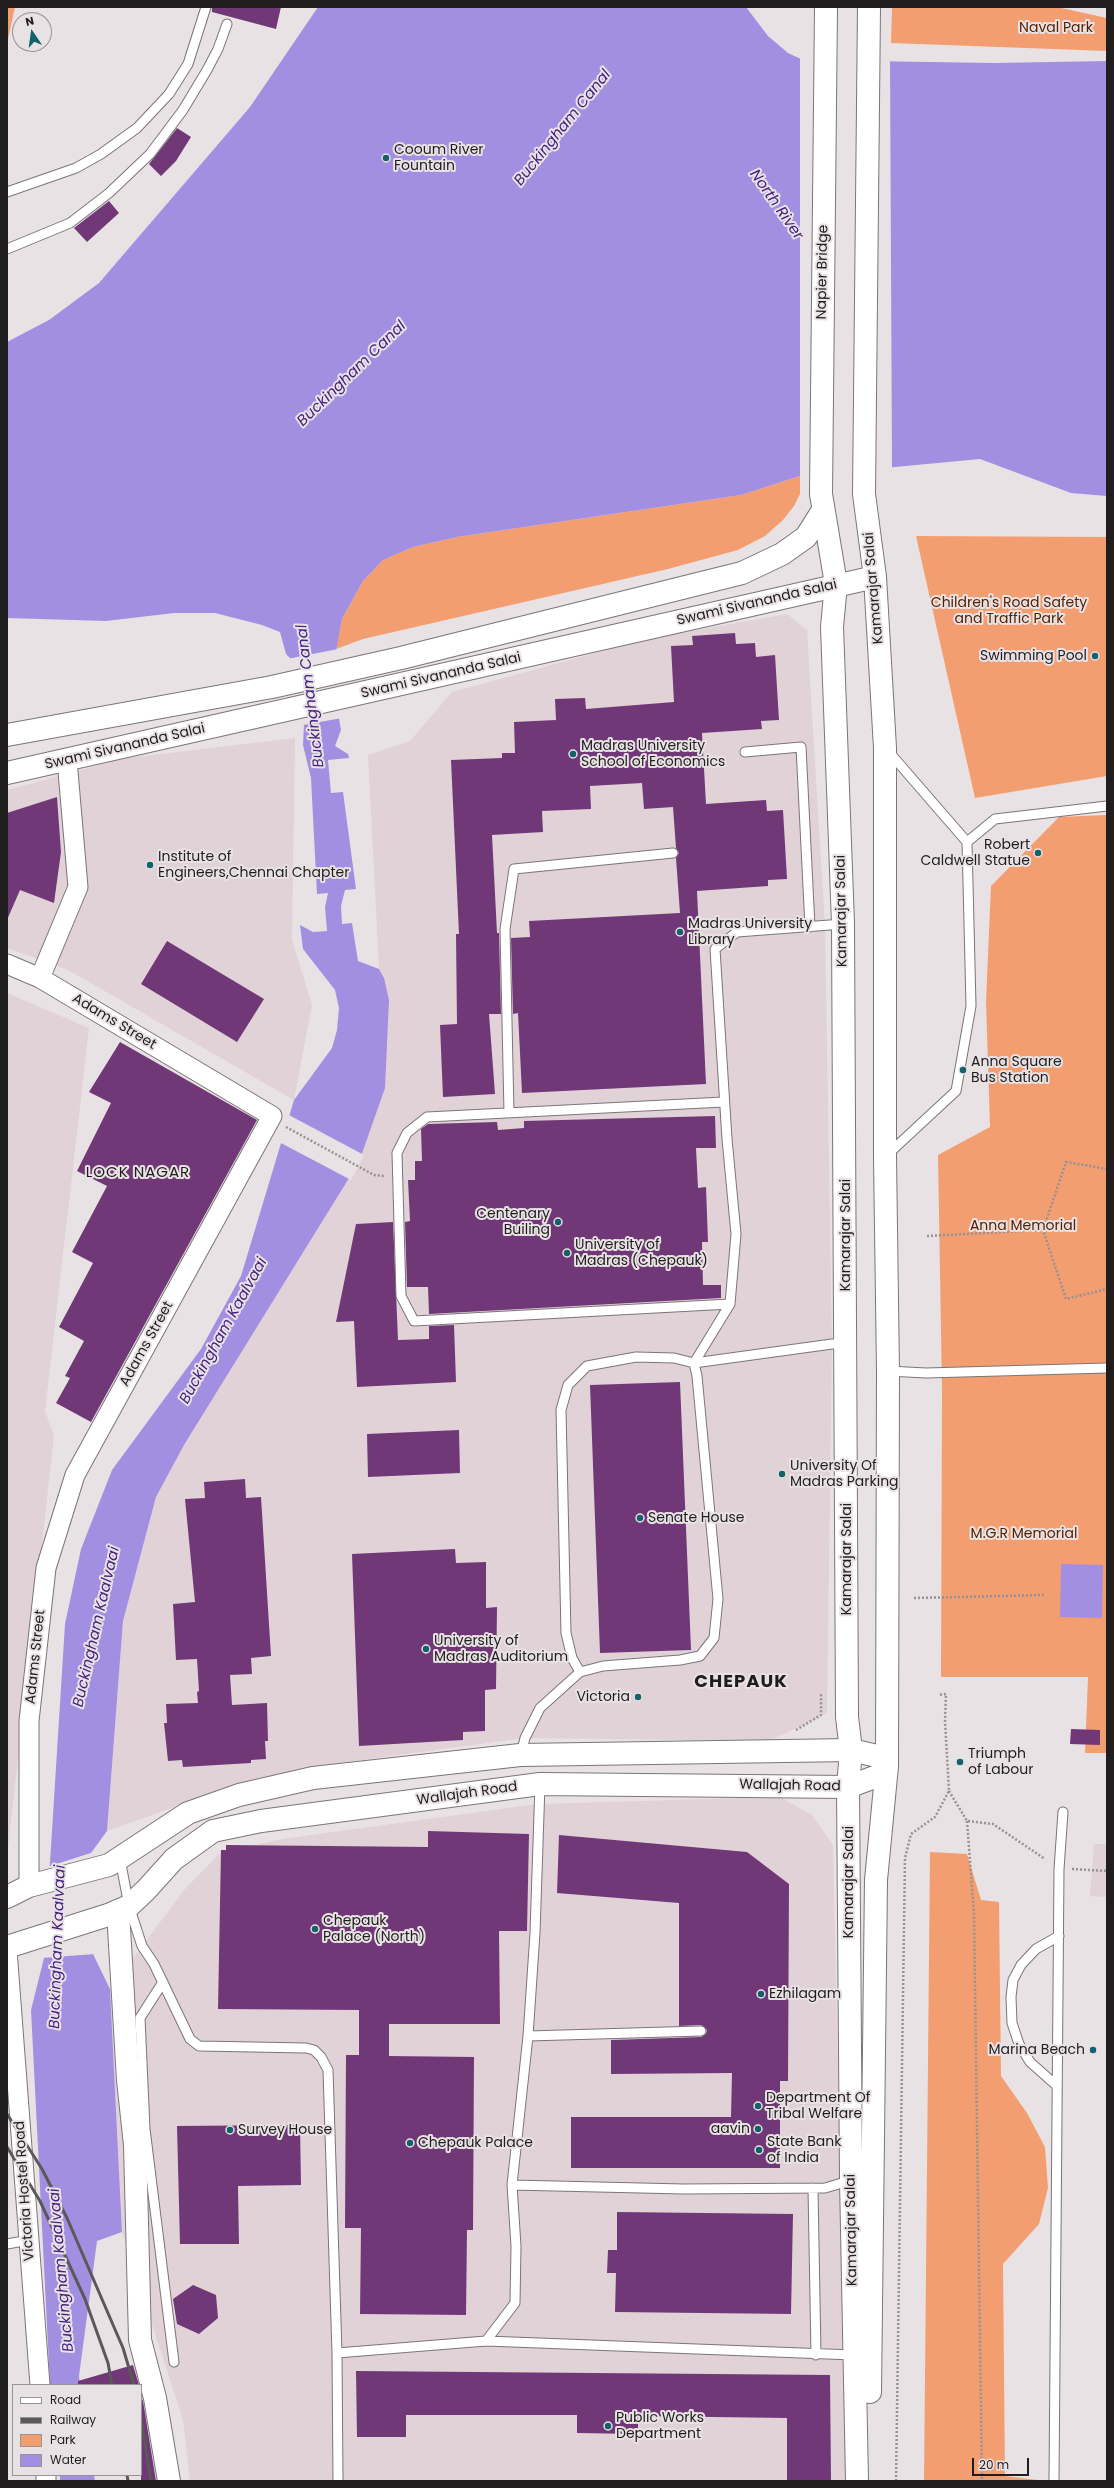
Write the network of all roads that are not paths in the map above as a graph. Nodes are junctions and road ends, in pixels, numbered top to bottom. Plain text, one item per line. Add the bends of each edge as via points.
1 (206, 7) edge
2 (826, 7) edge
3 (869, 7) edge
4 (227, 24) dead end
5 (7, 192) edge
6 (7, 249) edge
7 (822, 502) junction
8 (875, 577) junction
9 (836, 584) junction
10 (7, 735) edge
11 (885, 748) junction
12 (745, 752) dead end
13 (67, 760) junction
14 (7, 773) edge
15 (1107, 806) edge
16 (967, 842) junction
17 (673, 853) dead end
18 (843, 924) junction
19 (810, 927) junction
20 (7, 964) edge
21 (40, 978) junction
22 (724, 1102) junction
23 (509, 1113) junction
24 (885, 1157) junction
25 (730, 1304) junction
26 (847, 1344) junction
27 (694, 1363) junction
28 (1107, 1368) edge
29 (888, 1371) junction
30 (580, 1672) junction
31 (851, 1750) junction
32 (520, 1755) junction
33 (887, 1766) junction
34 (540, 1784) junction
35 (848, 1787) junction
36 (1063, 1812) dead end
37 (114, 1862) junction
38 (29, 1886) junction
39 (7, 1896) edge
40 (118, 1910) junction
41 (1059, 1936) junction
42 (7, 1949) edge
43 (163, 1982) junction
44 (701, 2031) dead end
45 (528, 2036) junction
46 (1058, 2086) junction
47 (851, 2180) junction
48 (872, 2180) junction
49 (512, 2185) junction
50 (813, 2188) junction
51 (29, 2240) junction
52 (7, 2244) edge
53 (486, 2341) junction
54 (337, 2353) junction
55 (816, 2355) junction
56 (854, 2355) junction
57 (174, 2362) dead end
58 (40, 2384) edge
59 (169, 2481) edge
60 (338, 2481) edge
61 (857, 2481) edge
62 (871, 2481) edge
63 (1054, 2481) edge

1 - 5 lane via 188,64 169,94 137,128 101,154 76,168
2 - 7 main road, Napier Bridge
3 - 8 main road, Kamarajar Salai via 864,494
4 - 6 lane via 207,70 179,116 150,154 109,194 70,222
7 - 9 main road, Kamarajar Salai
7 - 10 main road, Swami Sivananda Salai via 806,537 782,554 742,573 346,671
8 - 9 main road, Swami Sivananda Salai
8 - 11 main road, Kamarajar Salai
9 - 13 main road, Swami Sivananda Salai
9 - 18 main road, Kamarajar Salai via 832,627
11 - 16 lane
11 - 24 main road, Kamarajar Salai
12 - 19 lane via 801,746
13 - 14 main road, Swami Sivananda Salai
13 - 21 street via 78,887
15 - 16 lane via 995,819
16 - 24 lane via 971,1006 956,1090
17 - 23 lane via 514,869 505,929
18 - 19 lane
18 - 26 main road, Kamarajar Salai
19 - 22 lane via 737,932 715,949
20 - 21 street, Adams Street
21 - 38 street, Adams Street via 272,1116 75,1475 46,1568 29,1722
22 - 23 lane
22 - 25 lane via 736,1234
23 - 25 lane via 427,1117 408,1133 398,1153 401,1296 414,1321
24 - 29 main road, Kamarajar Salai
25 - 27 lane
26 - 27 lane
26 - 31 main road, Kamarajar Salai via 847,1717
27 - 30 lane via 718,1599 714,1638 700,1656 603,1666
27 - 30 lane via 674,1358 636,1358 587,1366 568,1385 561,1410 566,1633 572,1658
28 - 29 lane via 926,1373
29 - 33 main road, Kamarajar Salai
30 - 32 lane via 540,1708 525,1738
31 - 32 main road
31 - 33 main road via 878,1756
31 - 35 main road, Kamarajar Salai
32 - 37 main road via 313,1778 239,1795 188,1814
33 - 35 main road, Wallajah Road via 880,1775
33 - 48 main road, Kamarajar Salai via 876,1880
34 - 35 main road, Wallajah Road
34 - 40 main road, Wallajah Road via 261,1821 213,1831 174,1859 146,1890
34 - 45 lane via 535,1933
35 - 47 main road, Kamarajar Salai
36 - 41 lane via 1059,1868
37 - 38 main road
37 - 40 lane
38 - 39 main road
40 - 42 main road
40 - 43 lane
40 - 59 main road via 128,2080 135,2144 140,2340 155,2398
41 - 46 lane
41 - 46 lane via 1036,1949 1021,1965 1013,1980 1011,1997 1012,2023 1019,2044 1030,2062
42 - 51 street, Victoria Hostel Road
43 - 54 lane via 190,2039 199,2046 306,2048 314,2050 328,2070
43 - 57 lane via 140,2018 145,2129
44 - 45 lane
45 - 49 lane
46 - 63 lane
47 - 48 lane
47 - 50 lane via 825,2188
47 - 56 main road, Kamarajar Salai
48 - 62 main road, Kamarajar Salai
49 - 50 lane
49 - 53 lane via 516,2246 515,2303
50 - 55 lane
51 - 52 lane
51 - 58 street, Victoria Hostel Road
53 - 54 lane
53 - 55 lane
54 - 60 lane
55 - 56 lane
56 - 61 main road, Kamarajar Salai

